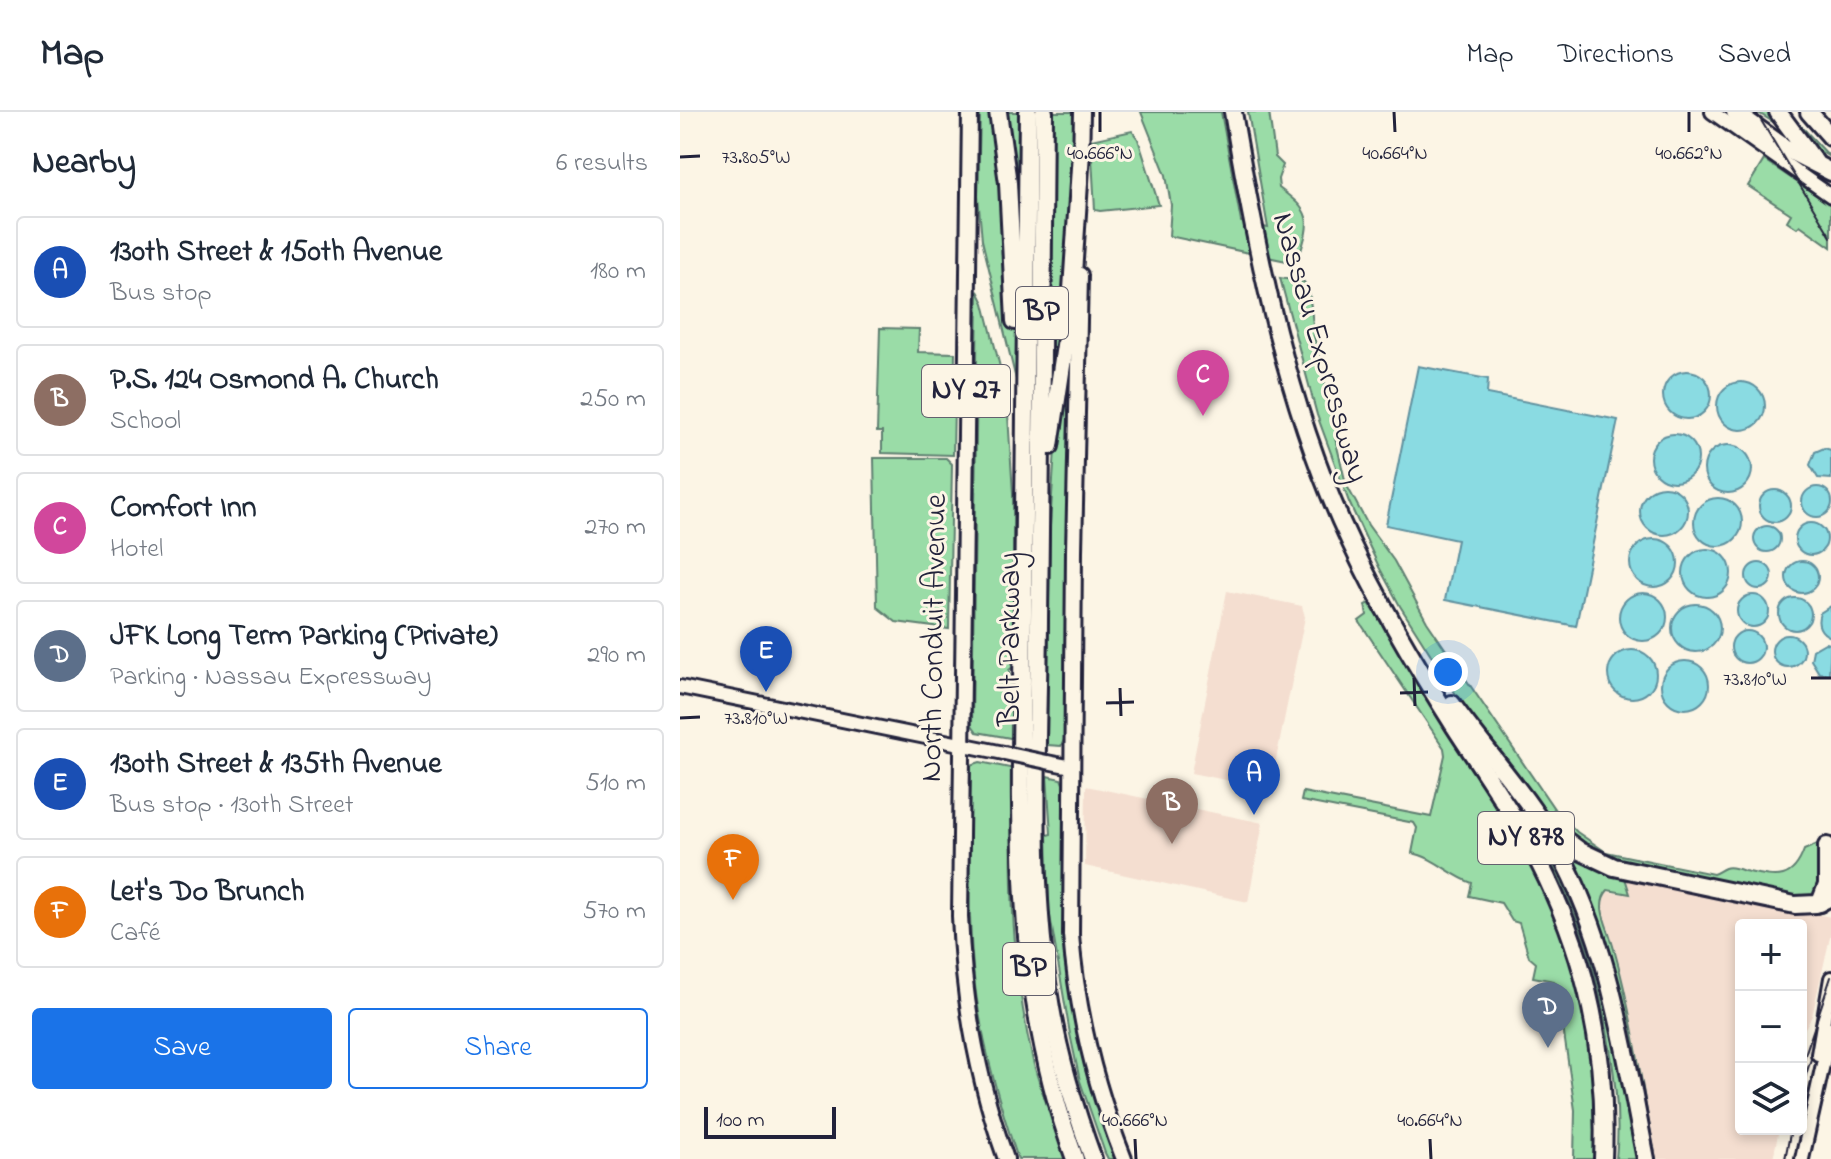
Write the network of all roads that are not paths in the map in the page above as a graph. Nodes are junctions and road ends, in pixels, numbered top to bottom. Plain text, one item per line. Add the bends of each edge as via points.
1 (970, 112) edge
2 (998, 112) edge
3 (1028, 112) edge
4 (1044, 112) edge
5 (1082, 112) edge
6 (1233, 112) edge
7 (1241, 112) edge
8 (1712, 112) edge
9 (1735, 112) edge
10 (1778, 112) edge
11 (1809, 112) edge
12 (1830, 134) edge
13 (1788, 150) junction
14 (1081, 152) junction
15 (1824, 169) edge
16 (1831, 182) edge
17 (1248, 193) junction
18 (1831, 196) edge
19 (1040, 515) junction
20 (1355, 551) junction
21 (1023, 634) junction
22 (680, 687) edge
23 (962, 745) junction
24 (1072, 767) junction
25 (1538, 818) junction
26 (1827, 846) dead end
27 (1826, 900) edge
28 (1831, 978) edge
29 (1831, 1028) edge
30 (1812, 1108) junction
31 (1006, 1159) edge
32 (1075, 1159) edge
33 (1093, 1159) edge
34 (1124, 1159) edge
35 (1603, 1159) edge
36 (1646, 1159) edge
37 (1802, 1159) edge

1 - 23 main road, North Conduit Avenue / NY 27
2 - 21 highway via 1014,261 1014,561
3 - 21 highway, Belt Parkway / BP
4 - 19 highway, Belt Parkway / BP
5 - 14 main road
6 - 17 highway, Nassau Expressway / NY 878
7 - 17 highway
8 - 18 street
9 - 13 highway
10 - 15 highway
11 - 12 highway
13 - 15 highway
13 - 16 highway
14 - 19 highway via 1071,305
14 - 24 main road
17 - 20 highway, Nassau Expressway / NY 878 via 1308,434
19 - 33 highway, Belt Parkway / BP via 1042,936 1059,1048
20 - 25 highway via 1453,705
20 - 35 highway, Nassau Expressway / NY 878 via 1393,627 1524,835 1560,908 1596,1031 1604,1104
21 - 32 highway, Belt Parkway / BP via 1027,951 1045,1062
22 - 23 street
23 - 24 street, bridge
23 - 31 main road, North Conduit Avenue / NY 27 via 959,902 964,977 976,1055
24 - 34 main road via 1070,909 1076,986 1094,1072
25 - 27 highway via 1580,851 1623,870 1789,904
25 - 36 highway via 1572,879 1604,963
26 - 27 highway
28 - 30 street
29 - 30 street
30 - 37 street

